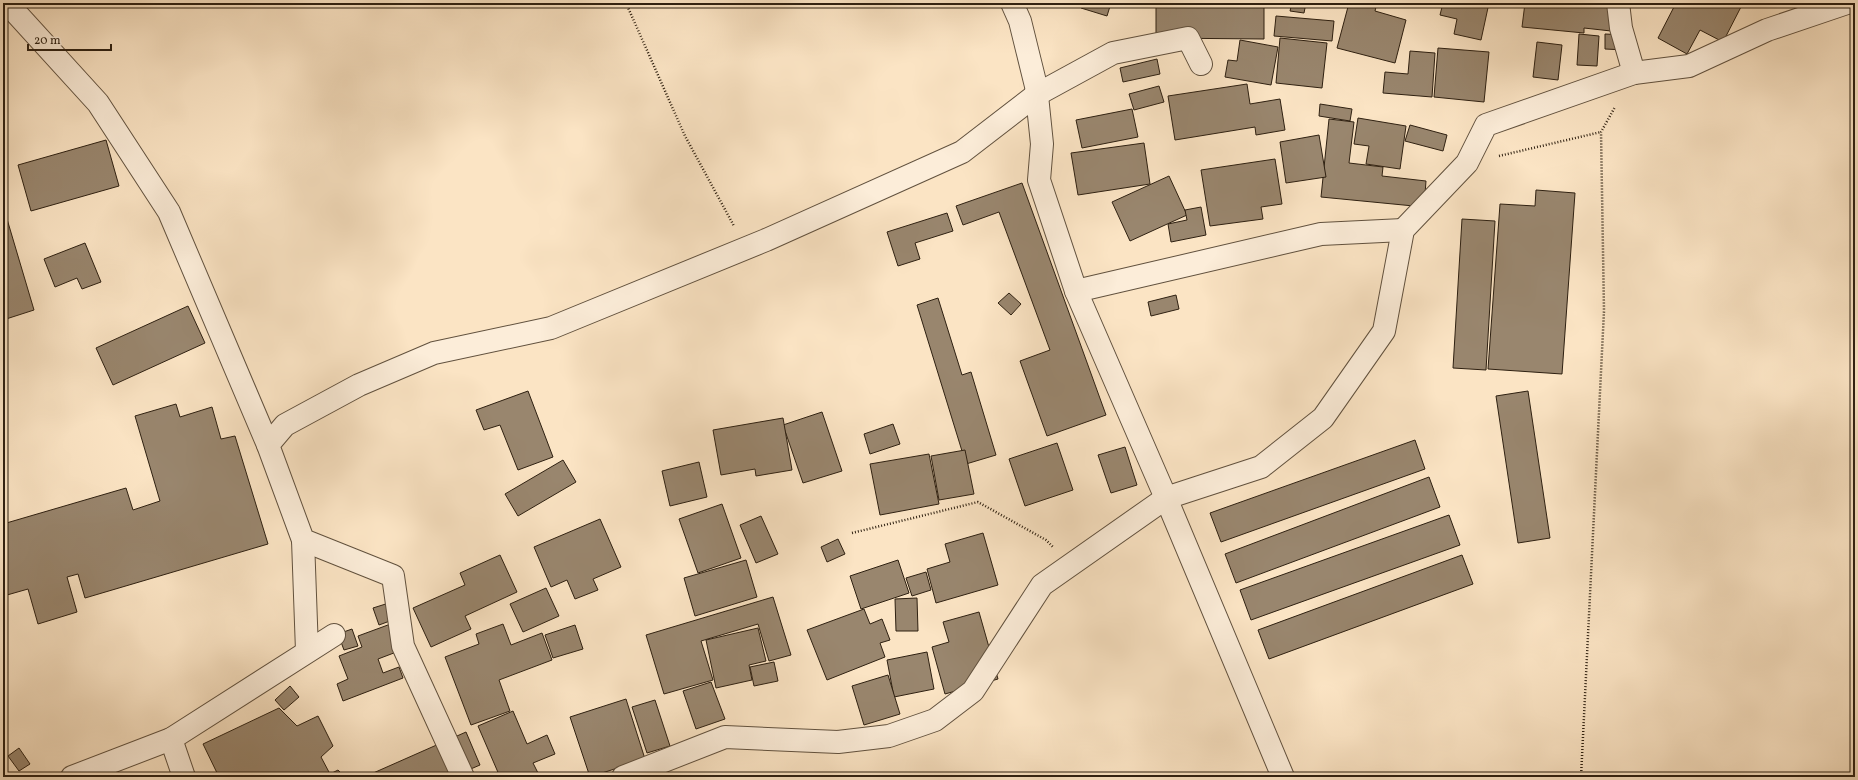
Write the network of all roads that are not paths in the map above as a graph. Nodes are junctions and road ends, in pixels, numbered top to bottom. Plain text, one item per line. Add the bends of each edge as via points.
1 (7, 3) edge
2 (1012, 3) edge
3 (1618, 3) edge
4 (1847, 3) edge
5 (1201, 64) dead end
6 (1634, 73) junction
7 (1036, 95) junction
8 (1403, 230) junction
9 (1076, 291) junction
10 (268, 445) junction
11 (1166, 498) junction
12 (303, 540) junction
13 (334, 635) dead end
14 (307, 651) junction
15 (170, 739) junction
16 (72, 777) edge
17 (184, 777) edge
18 (462, 777) edge
19 (623, 777) edge
20 (1284, 777) edge

1 - 10 street via 98,103 169,212
2 - 7 street via 1020,21
3 - 6 street via 1621,28
4 - 6 street via 1767,30 1689,66
5 - 7 street via 1188,38 1113,53
6 - 8 street via 1486,125 1468,163
7 - 9 street via 1042,144 1039,180
7 - 10 street via 962,152 746,247 551,328 434,353 359,386 285,424
8 - 9 street via 1321,234
8 - 11 street via 1384,331 1324,418 1261,467
9 - 11 street
10 - 12 street
11 - 19 street via 1042,585 973,691 935,720 889,736 838,742 725,737
11 - 20 street
12 - 14 street
12 - 18 street via 393,576 403,646
13 - 14 street
14 - 15 street
15 - 16 street
15 - 17 street

